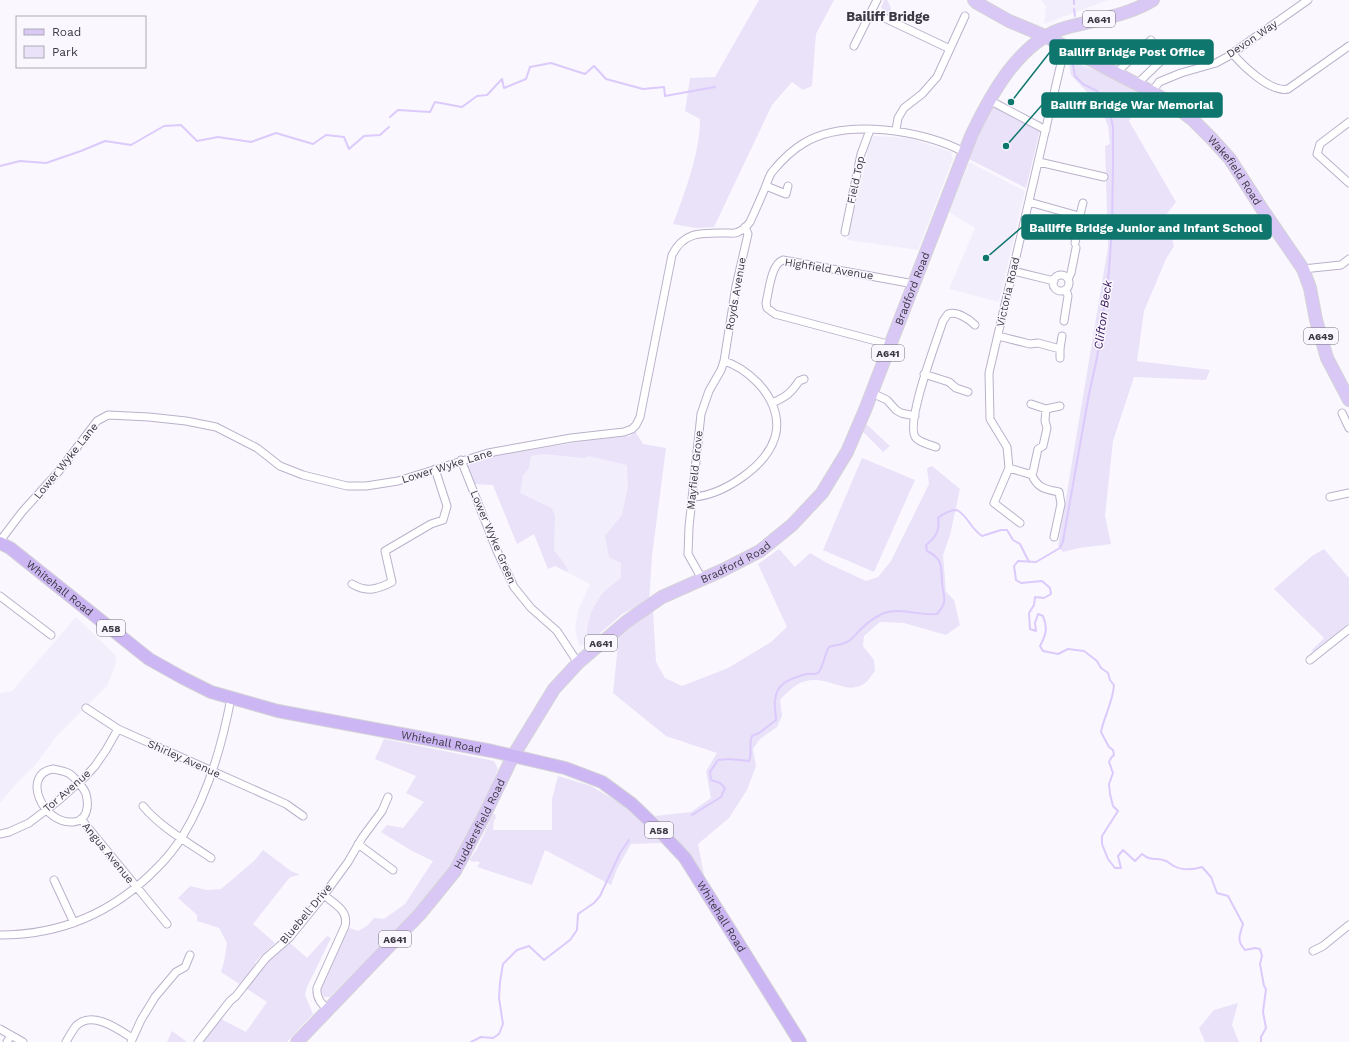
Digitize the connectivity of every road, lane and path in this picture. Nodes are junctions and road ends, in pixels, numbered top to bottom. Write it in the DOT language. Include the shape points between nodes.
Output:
graph roads {
  1 [pos="878,0"];
  2 [pos="974,0"];
  3 [pos="1153,0"];
  4 [pos="1308,0"];
  5 [pos="872,12"];
  6 [pos="965,16"];
  7 [pos="1077,25"];
  8 [pos="1045,36"];
  9 [pos="1151,40"];
  10 [pos="854,46"];
  11 [pos="1349,46"];
  12 [pos="950,49"];
  13 [pos="1070,49"];
  14 [pos="1232,53"];
  15 [pos="1164,58"];
  16 [pos="1116,73"];
  17 [pos="1137,84"];
  18 [pos="1152,92"];
  19 [pos="989,100"];
  20 [pos="1349,122"];
  21 [pos="870,130"];
  22 [pos="896,130"];
  23 [pos="1046,130"];
  24 [pos="964,152"];
  25 [pos="1039,162"];
  26 [pos="1104,177"];
  27 [pos="1349,183"];
  28 [pos="766,186"];
  29 [pos="786,193"];
  30 [pos="1029,202"];
  31 [pos="1082,203"];
  32 [pos="1079,216"];
  33 [pos="745,227"];
  34 [pos="845,232"];
  35 [pos="1349,259"];
  36 [pos="1303,269"];
  37 [pos="1013,270"];
  38 [pos="1068,279"];
  39 [pos="1054,281"];
  40 [pos="914,284"];
  41 [pos="1066,289"];
  42 [pos="1064,321"];
  43 [pos="975,326"];
  44 [pos="998,336"];
  45 [pos="1062,336"];
  46 [pos="891,345"];
  47 [pos="1060,349"];
  48 [pos="1060,358"];
  49 [pos="724,361"];
  50 [pos="924,374"];
  51 [pos="804,379"];
  52 [pos="1346,387"];
  53 [pos="968,392"];
  54 [pos="872,393"];
  55 [pos="1349,400"];
  56 [pos="772,403"];
  57 [pos="1031,404"];
  58 [pos="1060,406"];
  59 [pos="1046,409"];
  60 [pos="1342,413"];
  61 [pos="915,416"];
  62 [pos="1349,428"];
  63 [pos="936,447"];
  64 [pos="461,460"];
  65 [pos="1008,468"];
  66 [pos="435,469"];
  67 [pos="1031,473"];
  68 [pos="1349,493"];
  69 [pos="693,497"];
  70 [pos="1330,497"];
  71 [pos="1020,523"];
  72 [pos="1054,538"];
  73 [pos="0,542"];
  74 [pos="702,579"];
  75 [pos="352,584"];
  76 [pos="0,596"];
  77 [pos="653,603"];
  78 [pos="1349,629"];
  79 [pos="51,635"];
  80 [pos="1310,660"];
  81 [pos="578,663"];
  82 [pos="231,698"];
  83 [pos="86,708"];
  84 [pos="118,729"];
  85 [pos="513,756"];
  86 [pos="212,771"];
  87 [pos="78,783"];
  88 [pos="388,797"];
  89 [pos="143,806"];
  90 [pos="46,809"];
  91 [pos="303,816"];
  92 [pos="81,819"];
  93 [pos="0,834"];
  94 [pos="181,838"];
  95 [pos="358,844"];
  96 [pos="211,858"];
  97 [pos="393,870"];
  98 [pos="54,880"];
  99 [pos="136,887"];
  100 [pos="324,895"];
  101 [pos="74,923"];
  102 [pos="167,924"];
  103 [pos="1349,925"];
  104 [pos="0,935"];
  105 [pos="1313,951"];
  106 [pos="190,955"];
  107 [pos="328,1010"];
  108 [pos="0,1029"];
  109 [pos="11,1035"];
  110 [pos="132,1040"];
  111 [pos="7,1042"];
  112 [pos="23,1042"];
  113 [pos="66,1042"];
  114 [pos="198,1042"];
  115 [pos="297,1042"];
  116 [pos="800,1042"];
  1 -- 5 [label="street"];
  2 -- 8 [label="main road, A649" via="1009,21"];
  3 -- 7 [label="main road, Bradford Road / A641" via="1131,11"];
  4 -- 14 [label="street, Devon Way"];
  5 -- 10 [label="street"];
  5 -- 12 [label="street"];
  6 -- 12 [label="street"];
  7 -- 8 [label="main road, Bradford Road / A641"];
  7 -- 13 [label="main road" via="1071,30 1068,40"];
  8 -- 13 [label="main road, Wakefield Road / A649"];
  8 -- 19 [label="main road, Bradford Road / A641" via="1020,57"];
  9 -- 16 [label="street"];
  11 -- 14 [label="street" via="1284,90 1275,88 1248,70"];
  12 -- 22 [label="street" via="937,77 922,94 904,108 898,118"];
  13 -- 16 [label="main road, Wakefield Road / A649"];
  13 -- 23 [label="street, Victoria Road"];
  14 -- 18 [label="street, Devon Way" via="1216,63 1159,82"];
  15 -- 17 [label="street"];
  16 -- 17 [label="main road, Wakefield Road / A649"];
  17 -- 18 [label="main road, Wakefield Road / A649"];
  18 -- 36 [label="main road, Wakefield Road / A649" via="1194,120 1230,159"];
  19 -- 23 [label="street"];
  19 -- 24 [label="main road, Bradford Road / A641"];
  20 -- 27 [label="street" via="1320,144 1317,154"];
  21 -- 22 [label="street"];
  21 -- 28 [label="street" via="836,131 804,143 771,173"];
  21 -- 34 [label="street, Field Top" via="862,154"];
  22 -- 24 [label="street" via="943,143"];
  23 -- 25 [label="street, Victoria Road"];
  24 -- 40 [label="main road, Bradford Road / A641"];
  25 -- 26 [label="street"];
  25 -- 30 [label="street, Victoria Road"];
  28 -- 29 [label="street"];
  28 -- 33 [label="street" via="750,222"];
  30 -- 32 [label="street"];
  30 -- 37 [label="street, Victoria Road"];
  31 -- 32 [label="street"];
  32 -- 38 [label="street" via="1080,224"];
  33 -- 49 [label="street, Royds Avenue" via="748,234 736,286"];
  33 -- 64 [label="street, Lower Wyke Lane" via="737,233 698,233 689,236 676,247 672,255 640,417 632,429 488,453"];
  35 -- 36 [label="street" via="1341,265"];
  36 -- 52 [label="main road, Wakefield Road / A649" via="1327,358"];
  37 -- 39 [label="street"];
  37 -- 44 [label="street, Victoria Road"];
  38 -- 39 [label="street" via="1062,275"];
  38 -- 41 [label="street"];
  39 -- 41 [label="street" via="1057,289"];
  40 -- 46 [label="main road, Bradford Road / A641"];
  40 -- 46 [label="street, Highfield Avenue" via="783,260 779,261 774,269 766,303 770,311"];
  41 -- 42 [label="street" via="1068,296"];
  43 -- 50 [label="street" via="969,319 953,312 948,314 943,321"];
  44 -- 47 [label="street"];
  44 -- 65 [label="street, Victoria Road" via="990,373 990,419 1007,447"];
  45 -- 47 [label="street"];
  46 -- 54 [label="main road, Bradford Road / A641"];
  47 -- 48 [label="street"];
  49 -- 56 [label="street" via="734,364 752,378 764,389"];
  49 -- 69 [label="street, Mayfield Grove" via="709,391 702,414"];
  50 -- 53 [label="street" via="949,382 956,388"];
  50 -- 61 [label="street"];
  51 -- 56 [label="street" via="799,381 792,392"];
  52 -- 55 [label="main road, Wakefield Road / A649"];
  54 -- 61 [label="street" via="887,400 901,413"];
  54 -- 74 [label="main road, Bradford Road / A641" via="847,452 822,493 792,525 760,551"];
  56 -- 69 [label="street" via="777,417 775,437 765,455 730,486"];
  57 -- 59 [label="street"];
  58 -- 59 [label="street"];
  59 -- 67 [label="street" via="1047,428 1043,446 1038,449"];
  60 -- 62 [label="street"];
  61 -- 63 [label="street" via="916,439"];
  64 -- 66 [label="street, Lower Wyke Lane"];
  64 -- 81 [label="street, Lower Wyke Green" via="514,587 531,608 557,631"];
  65 -- 67 [label="street"];
  65 -- 71 [label="street, Victoria Road" via="994,503"];
  66 -- 73 [label="street, Lower Wyke Lane" via="398,481 347,486 303,475 280,466 257,448 216,427 186,421 123,414 108,415 97,421"];
  66 -- 75 [label="street" via="447,506 443,520 431,524 385,551 392,582 376,589 359,588"];
  67 -- 72 [label="street" via="1042,489 1059,492 1061,504"];
  68 -- 70 [label="street"];
  69 -- 74 [label="street, Mayfield Grove" via="688,554"];
  73 -- 82 [label="highway, Whitehall Road / A58" via="149,659 211,692"];
  74 -- 77 [label="main road, Bradford Road / A641"];
  76 -- 79 [label="street"];
  77 -- 81 [label="main road, Huddersfield Road / A641" via="626,622"];
  78 -- 80 [label="street"];
  81 -- 85 [label="main road, Huddersfield Road / A641" via="554,689"];
  82 -- 85 [label="highway, Whitehall Road / A58" via="278,711"];
  82 -- 86 [label="street"];
  83 -- 84 [label="street, Shirley Avenue"];
  84 -- 86 [label="street, Shirley Avenue"];
  84 -- 87 [label="street, Tor Avenue" via="95,766"];
  85 -- 107 [label="main road, Huddersfield Road / A641" via="454,871 420,914"];
  85 -- 116 [label="highway, Whitehall Road / A58" via="565,768 602,782 632,804 658,829 684,858"];
  86 -- 91 [label="street, Shirley Avenue" via="286,804"];
  86 -- 94 [label="street" via="197,810"];
  87 -- 90 [label="street, Tor Avenue"];
  87 -- 90 [label="street" via="71,775 60,770 47,770 42,774 37,786 38,795"];
  87 -- 92 [label="street" via="85,792 88,810"];
  88 -- 95 [label="street, Bluebell Drive" via="382,811"];
  89 -- 94 [label="street" via="149,814"];
  90 -- 92 [label="street" via="56,819 64,822 78,822"];
  90 -- 93 [label="street, Tor Avenue" via="29,823"];
  92 -- 99 [label="street, Angus Avenue"];
  94 -- 96 [label="street"];
  94 -- 99 [label="street" via="161,864"];
  95 -- 97 [label="street"];
  95 -- 100 [label="street, Bluebell Drive"];
  98 -- 101 [label="street"];
  99 -- 101 [label="street" via="96,914"];
  99 -- 102 [label="street, Angus Avenue"];
  100 -- 107 [label="street" via="343,910 347,920 318,988 320,1002"];
  100 -- 114 [label="street, Bluebell Drive" via="290,937 266,958"];
  101 -- 104 [label="street" via="22,935"];
  103 -- 105 [label="street"];
  106 -- 110 [label="street" via="185,967 176,972 145,1013"];
  107 -- 115 [label="main road, Huddersfield Road / A641"];
  108 -- 109 [label="street"];
  109 -- 111 [label="street"];
  109 -- 112 [label="street"];
  110 -- 113 [label="street" via="102,1022 85,1020 76,1026"];
}
